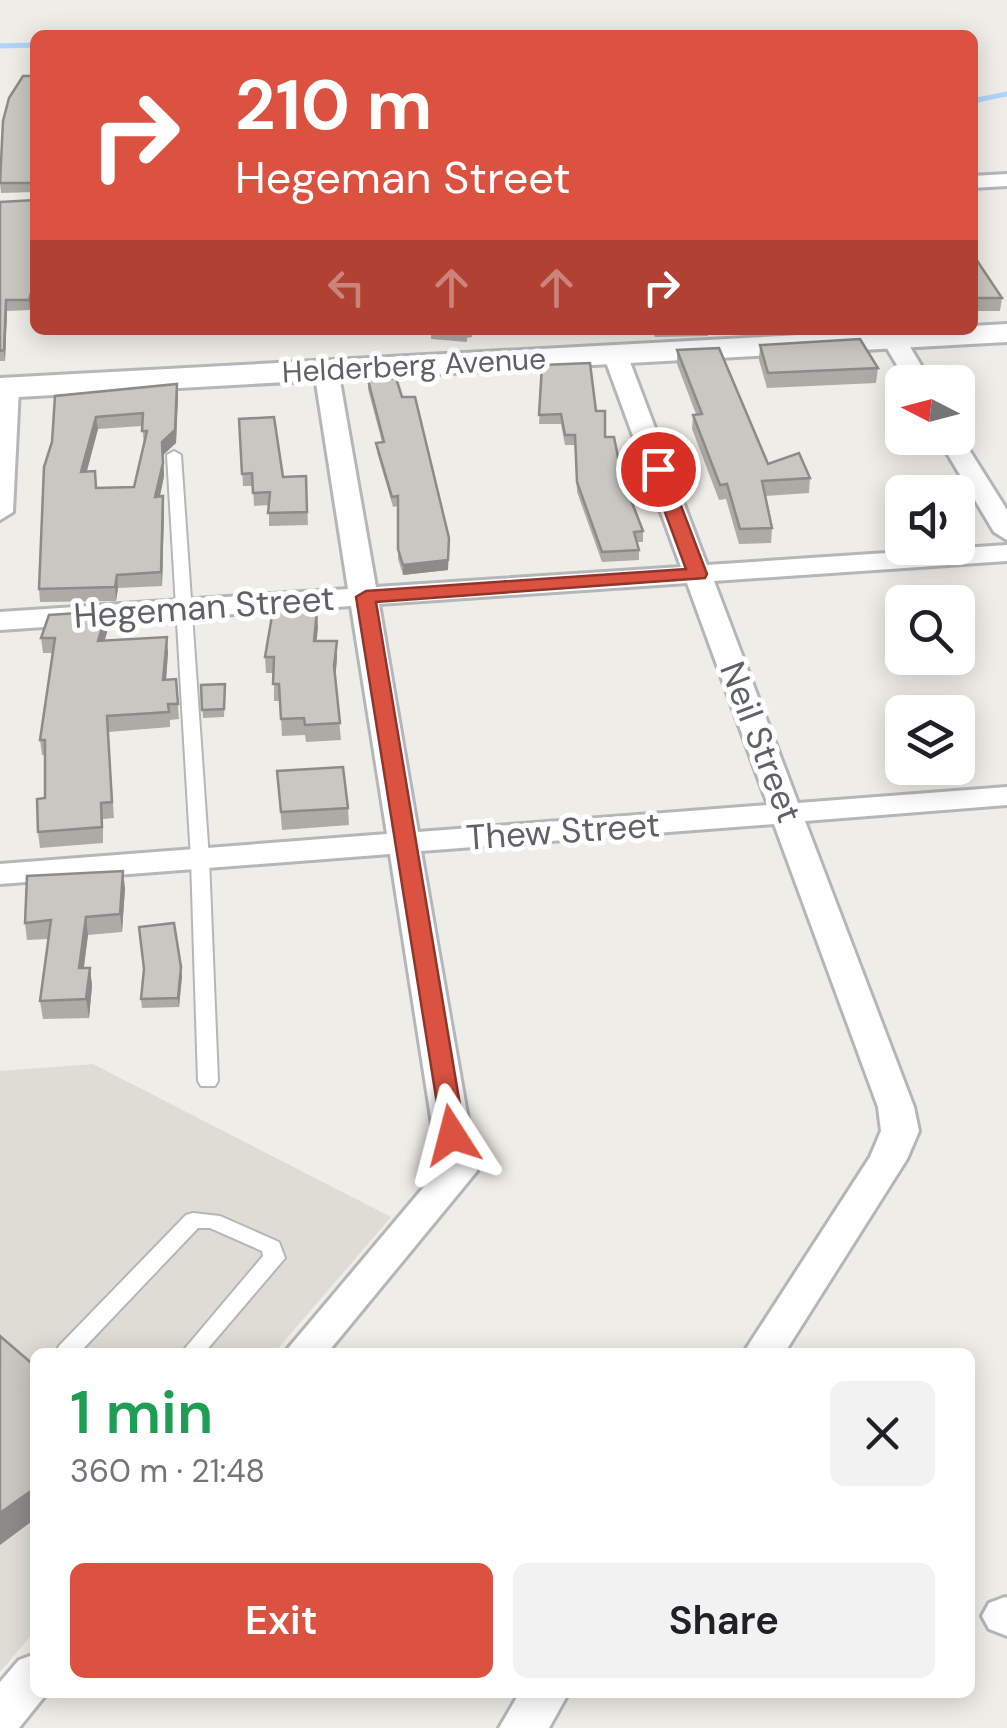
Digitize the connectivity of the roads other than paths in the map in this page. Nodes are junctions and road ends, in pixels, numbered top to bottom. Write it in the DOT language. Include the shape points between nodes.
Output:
graph roads {
  1 [pos="1007,180"];
  2 [pos="978,182"];
  3 [pos="978,333"];
  4 [pos="1007,333"];
  5 [pos="876,335"];
  6 [pos="891,335"];
  7 [pos="615,354"];
  8 [pos="909,365"];
  9 [pos="326,370"];
  10 [pos="4,388"];
  11 [pos="174,455"];
  12 [pos="961,455"];
  13 [pos="0,512"];
  14 [pos="1007,532"];
  15 [pos="1007,553"];
  16 [pos="698,574"];
  17 [pos="366,597"];
  18 [pos="181,609"];
  19 [pos="0,621"];
  20 [pos="1007,796"];
  21 [pos="788,814"];
  22 [pos="406,843"];
  23 [pos="200,859"];
  24 [pos="0,874"];
  25 [pos="208,1082"];
  26 [pos="70,1348"];
  27 [pos="196,1348"];
  28 [pos="308,1348"];
  29 [pos="767,1348"];
  30 [pos="30,1680"];
  31 [pos="542,1698"];
  32 [pos="0,1716"];
  33 [pos="523,1728"];
  1 -- 2 [label="street"];
  3 -- 4 [label="street, Helderberg Avenue"];
  5 -- 7 [label="street, Helderberg Avenue"];
  6 -- 8 [label="street"];
  7 -- 9 [label="street, Helderberg Avenue"];
  7 -- 16 [label="street, Neil Street"];
  9 -- 10 [label="street, Helderberg Avenue"];
  9 -- 17 [label="street"];
  10 -- 13 [label="street"];
  11 -- 18 [label="lane"];
  12 -- 14 [label="street"];
  15 -- 16 [label="street, Hegeman Street"];
  16 -- 17 [label="street, Hegeman Street"];
  16 -- 21 [label="street, Neil Street"];
  17 -- 18 [label="street, Hegeman Street"];
  17 -- 22 [label="street"];
  18 -- 19 [label="street, Hegeman Street"];
  18 -- 23 [label="lane"];
  20 -- 21 [label="street, Thew Street"];
  21 -- 22 [label="street, Thew Street"];
  21 -- 29 [label="street, Neil Street" via="900,1131"];
  22 -- 23 [label="street, Thew Street"];
  22 -- 28 [label="street" via="458,1171"];
  23 -- 24 [label="street, Thew Street"];
  23 -- 25 [label="lane"];
  26 -- 27 [label="lane" via="194,1220 213,1221 272,1248 274,1258"];
  30 -- 32 [label="street"];
  31 -- 33 [label="street"];
}
